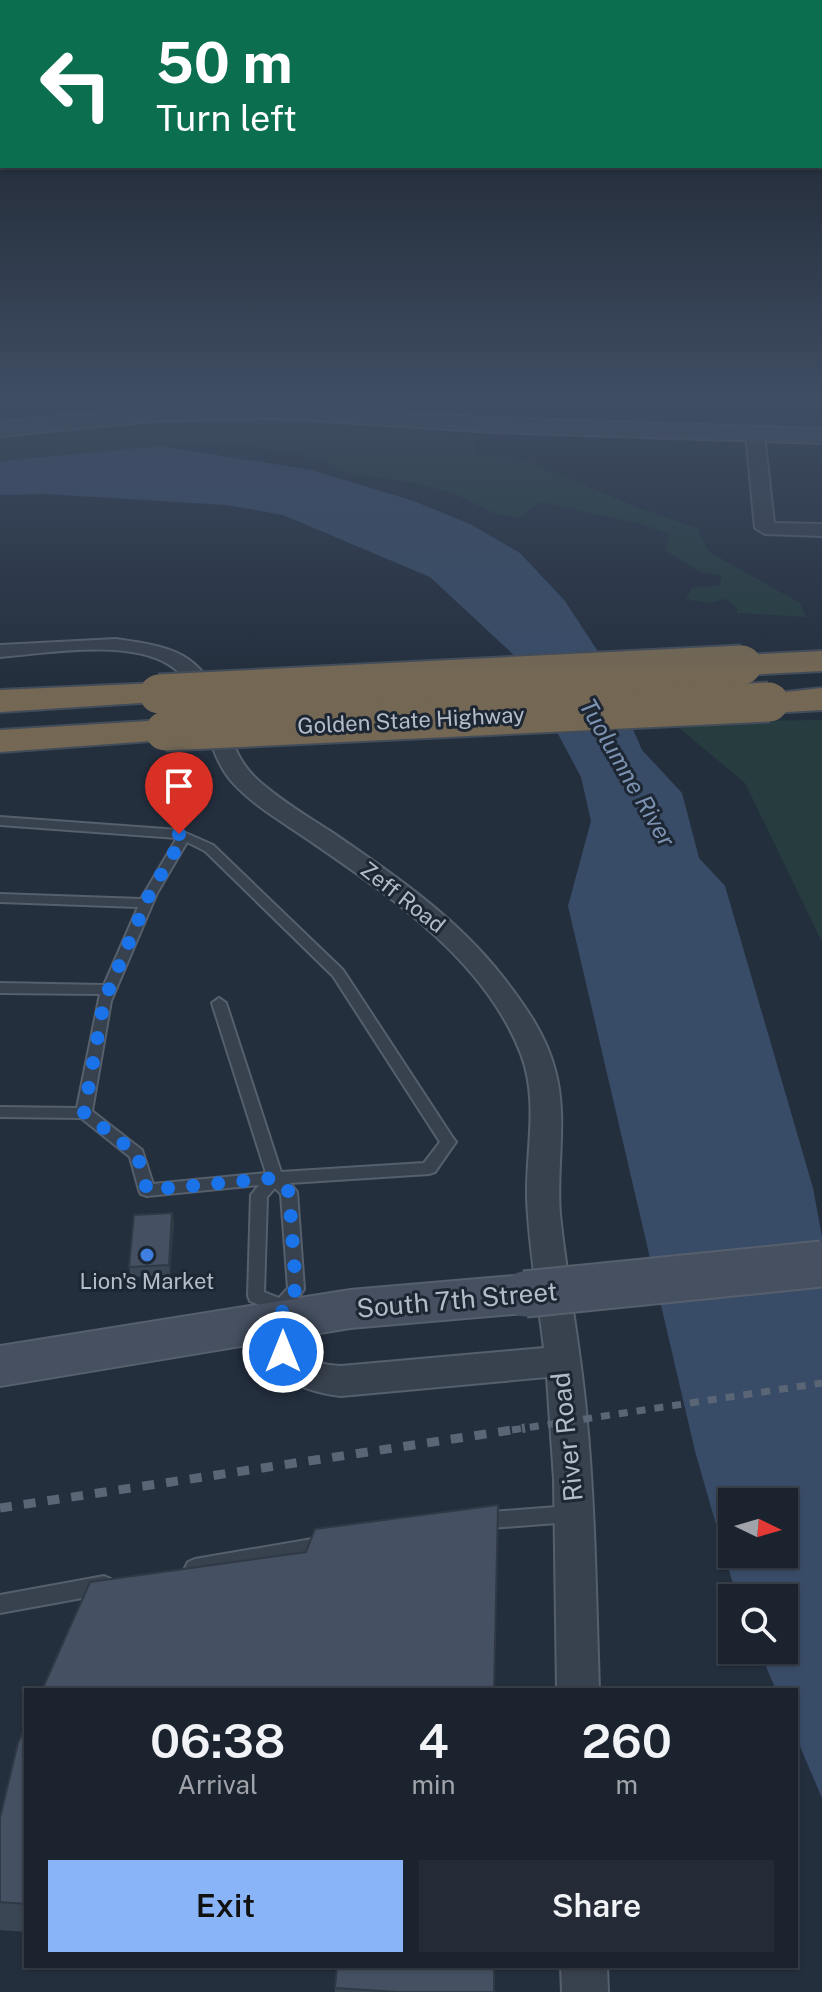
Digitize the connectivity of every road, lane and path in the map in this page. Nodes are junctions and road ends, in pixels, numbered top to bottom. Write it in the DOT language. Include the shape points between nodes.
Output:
graph roads {
  1 [pos="761,489"];
  2 [pos="822,530"];
  3 [pos="0,651"];
  4 [pos="822,661"];
  5 [pos="0,701"];
  6 [pos="822,701"];
  7 [pos="0,741"];
  8 [pos="0,821"];
  9 [pos="184,836"];
  10 [pos="0,898"];
  11 [pos="146,903"];
  12 [pos="0,988"];
  13 [pos="108,990"];
  14 [pos="219,1003"];
  15 [pos="0,1112"];
  16 [pos="84,1113"];
  17 [pos="275,1178"];
  18 [pos="822,1264"];
  19 [pos="283,1313"];
  20 [pos="183,1336"];
  21 [pos="0,1340"];
  22 [pos="563,1361"];
  23 [pos="0,1366"];
  24 [pos="575,1514"];
  25 [pos="458,1524"];
  26 [pos="336,1544"];
  27 [pos="168,1573"];
  28 [pos="122,1581"];
  29 [pos="0,1604"];
  30 [pos="578,1688"];
  31 [pos="584,1968"];
  32 [pos="585,1992"];
  1 -- 2 [label="street" via="765,528"];
  3 -- 22 [label="street, Zeff Road" via="113,644 176,662 202,684 221,747 243,780 431,915 490,979 540,1068 546,1101 543,1207"];
  4 -- 5 [label="highway, Golden State Highway, bridge"];
  6 -- 7 [label="highway, Golden State Highway, bridge"];
  8 -- 9 [label="lane"];
  9 -- 11 [label="lane"];
  9 -- 17 [label="lane" via="209,848 338,973 448,1142 429,1168"];
  10 -- 11 [label="lane"];
  11 -- 13 [label="lane"];
  12 -- 13 [label="lane"];
  13 -- 16 [label="lane"];
  14 -- 17 [label="lane"];
  15 -- 16 [label="lane"];
  16 -- 17 [label="lane" via="137,1154 147,1190"];
  17 -- 19 [label="lane" via="291,1199 296,1289"];
  17 -- 19 [label="lane" via="259,1195 256,1296"];
  18 -- 19 [label="street, South 7th Street, bridge"];
  19 -- 20 [label="street, South 7th Street"];
  19 -- 22 [label="street, River Road" via="283,1352 297,1369 318,1379"];
  20 -- 21 [label="street"];
  20 -- 23 [label="street, South 7th Street"];
  22 -- 24 [label="street, River Road"];
  24 -- 25 [label="lane"];
  24 -- 30 [label="street, River Road"];
  26 -- 27 [label="lane"];
  28 -- 29 [label="lane"];
  31 -- 32 [label="street"];
}
